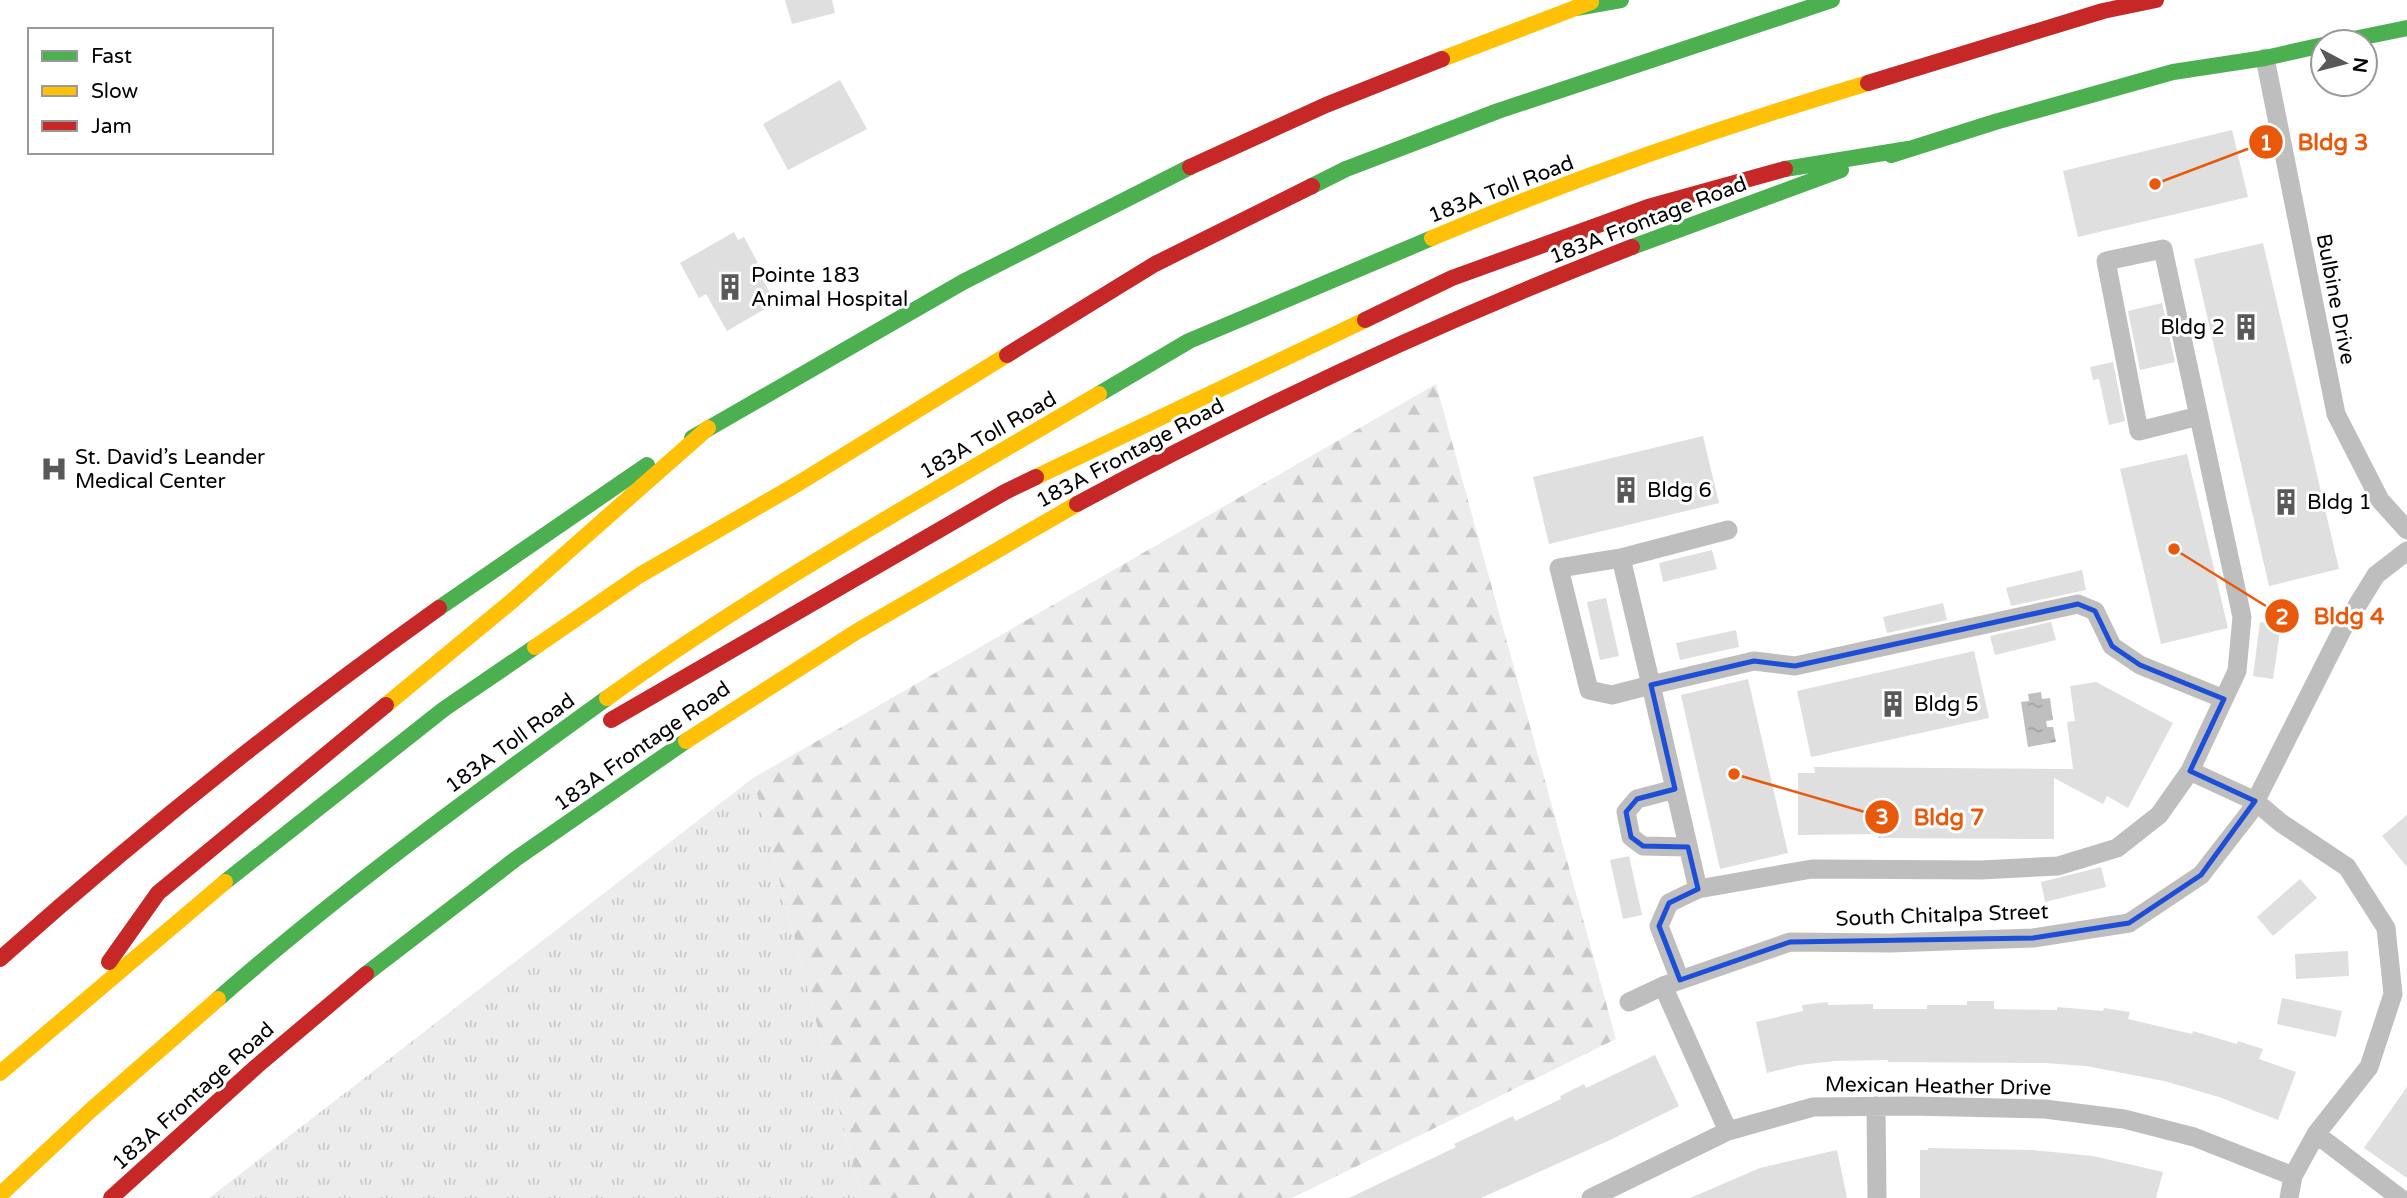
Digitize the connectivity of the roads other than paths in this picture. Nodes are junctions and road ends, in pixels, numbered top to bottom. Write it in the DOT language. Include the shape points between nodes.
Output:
graph roads {
  1 [pos="1596,0"];
  2 [pos="1621,0"];
  3 [pos="1832,0"];
  4 [pos="2156,0"];
  5 [pos="1576,8"];
  6 [pos="2407,27"];
  7 [pos="2379,33"];
  8 [pos="2309,49"];
  9 [pos="2265,58"];
  10 [pos="1908,149"];
  11 [pos="2199,416"];
  12 [pos="708,428"];
  13 [pos="1728,530"];
  14 [pos="2407,530"];
  15 [pos="2407,551"];
  16 [pos="1621,558"];
  17 [pos="1651,685"];
  18 [pos="2224,699"];
  19 [pos="596,729"];
  20 [pos="573,743"];
  21 [pos="2190,771"];
  22 [pos="1675,789"];
  23 [pos="2255,802"];
  24 [pos="434,826"];
  25 [pos="1688,847"];
  26 [pos="1698,889"];
  27 [pos="0,959"];
  28 [pos="1672,983"];
  29 [pos="1629,1002"];
  30 [pos="77,1005"];
  31 [pos="0,1073"];
  32 [pos="1876,1106"];
  33 [pos="1728,1131"];
  34 [pos="2316,1134"];
  35 [pos="2293,1176"];
  36 [pos="0,1195"];
  37 [pos="111,1198"];
  38 [pos="1591,1198"];
  39 [pos="1877,1198"];
  40 [pos="2289,1198"];
  41 [pos="2400,1198"];
  1 -- 5 [label="main road"];
  2 -- 5 [label="main road"];
  3 -- 30 [label="main road" via="1498,111 1346,169 1155,264 640,575 455,701 235,873"];
  4 -- 24 [label="main road, 183A Toll Road" via="2102,11 1791,106 1548,191 1189,341 685,642"];
  5 -- 12 [label="main road" via="1243,141 949,289"];
  6 -- 7 [label="main road"];
  8 -- 9 [label="main road, 183A Frontage Road"];
  9 -- 10 [label="main road, 183A Frontage Road" via="2173,72"];
  9 -- 14 [label="street, Bulbine Drive" via="2336,414 2380,500"];
  10 -- 19 [label="main road" via="1797,166 1648,207 1452,278 1005,492"];
  10 -- 37 [label="main road, 183A Frontage Road" via="1674,230 1351,365 1172,453 902,603 754,695 491,877 349,988"];
  11 -- 11 [label="street" via="2163,249 2106,261 2139,430"];
  11 -- 18 [label="street" via="2242,617 2237,671"];
  12 -- 27 [label="main road" via="525,545 297,711 175,807"];
  12 -- 30 [label="main road" via="512,601 158,893"];
  13 -- 16 [label="street"];
  15 -- 23 [label="street, South Chitalpa Street" via="2376,575 2342,630"];
  16 -- 17 [label="street"];
  16 -- 17 [label="street" via="1559,568 1589,690 1612,695"];
  17 -- 18 [label="street" via="1754,661 1796,666 2078,604 2095,611 2112,646 2140,665"];
  17 -- 22 [label="street"];
  18 -- 21 [label="street"];
  20 -- 24 [label="main road"];
  21 -- 23 [label="street"];
  21 -- 26 [label="street" via="2159,815 2118,848 2057,866 1812,869"];
  22 -- 25 [label="street"];
  22 -- 25 [label="street" via="1637,799 1626,812 1631,838 1643,846"];
  23 -- 28 [label="street, South Chitalpa Street" via="2201,874 2129,923 2033,938 1790,942"];
  23 -- 34 [label="street" via="2347,867 2386,928 2393,994 2369,1067"];
  24 -- 36 [label="main road, 183A Toll Road" via="287,937"];
  25 -- 26 [label="street"];
  26 -- 28 [label="street" via="1669,903 1659,926"];
  28 -- 29 [label="street, South Chitalpa Street"];
  28 -- 33 [label="street"];
  30 -- 31 [label="main road"];
  32 -- 33 [label="street, Mexican Heather Drive" via="1813,1107"];
  32 -- 35 [label="street, Mexican Heather Drive" via="2045,1110 2124,1119 2194,1137"];
  32 -- 39 [label="street"];
  33 -- 38 [label="street, Mexican Heather Drive"];
  34 -- 35 [label="street"];
  34 -- 41 [label="street"];
  35 -- 40 [label="street"];
}
